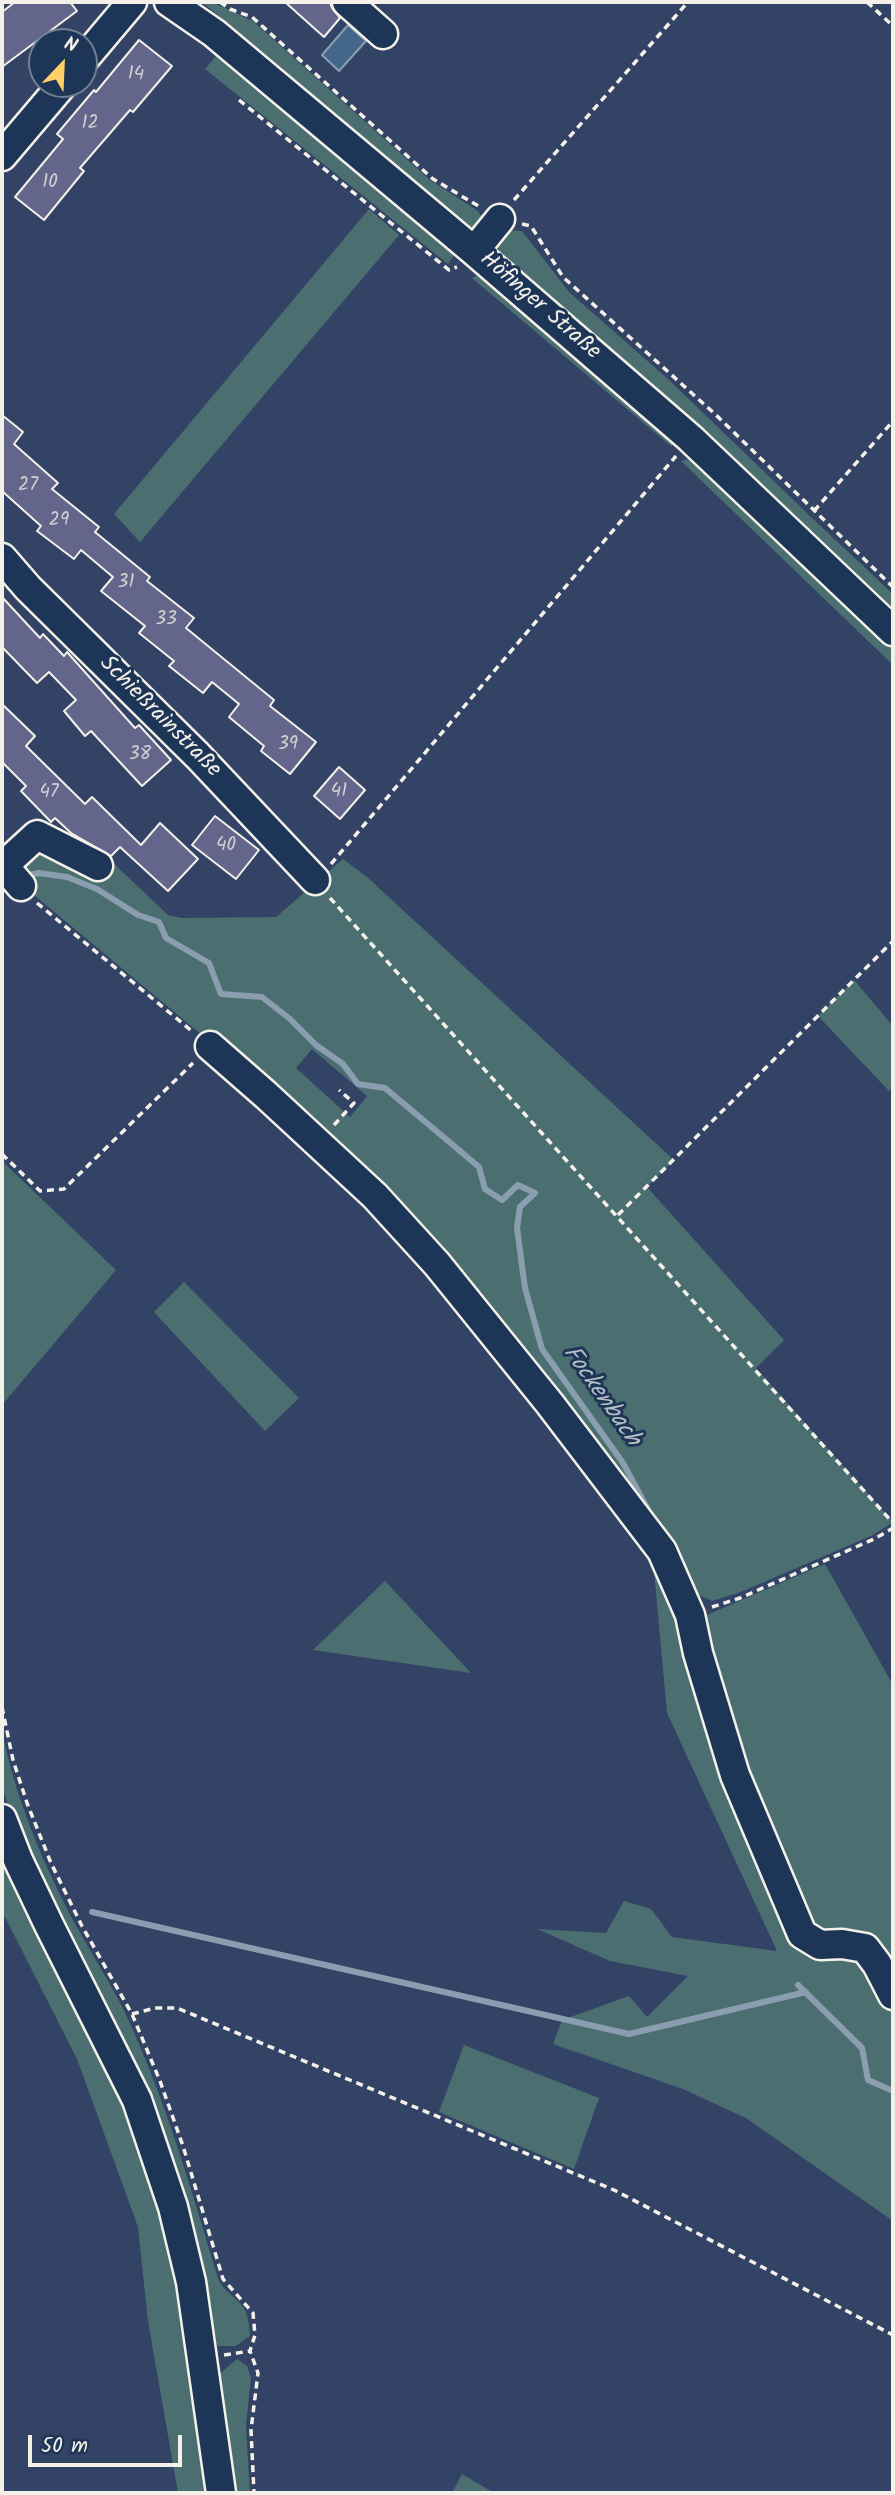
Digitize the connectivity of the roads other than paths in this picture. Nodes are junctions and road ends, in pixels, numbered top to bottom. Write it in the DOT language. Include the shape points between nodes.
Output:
graph roads {
  1 [pos="132,2"];
  2 [pos="169,2"];
  3 [pos="347,2"];
  4 [pos="383,34"];
  5 [pos="98,42"];
  6 [pos="51,98"];
  7 [pos="2,156"];
  8 [pos="500,219"];
  9 [pos="474,251"];
  10 [pos="2,558"];
  11 [pos="893,631"];
  12 [pos="98,866"];
  13 [pos="9,872"];
  14 [pos="315,880"];
  15 [pos="210,1046"];
  16 [pos="2,1819"];
  17 [pos="893,1996"];
  18 [pos="221,2493"];
  1 -- 5 [label="street"];
  2 -- 9 [label="street, Höfinger Straße" via="214,33"];
  3 -- 4 [label="street"];
  6 -- 7 [label="street"];
  8 -- 9 [label="street"];
  9 -- 11 [label="street, Höfinger Straße" via="690,438"];
  10 -- 14 [label="street, Schießrainstraße"];
  12 -- 13 [label="street" via="37,835 13,857"];
  15 -- 17 [label="street" via="375,1196 437,1264 662,1551 690,1615 735,1775 802,1934 820,1945 865,1948"];
  16 -- 18 [label="street" via="48,1925 137,2100 173,2207 191,2281"];
}
